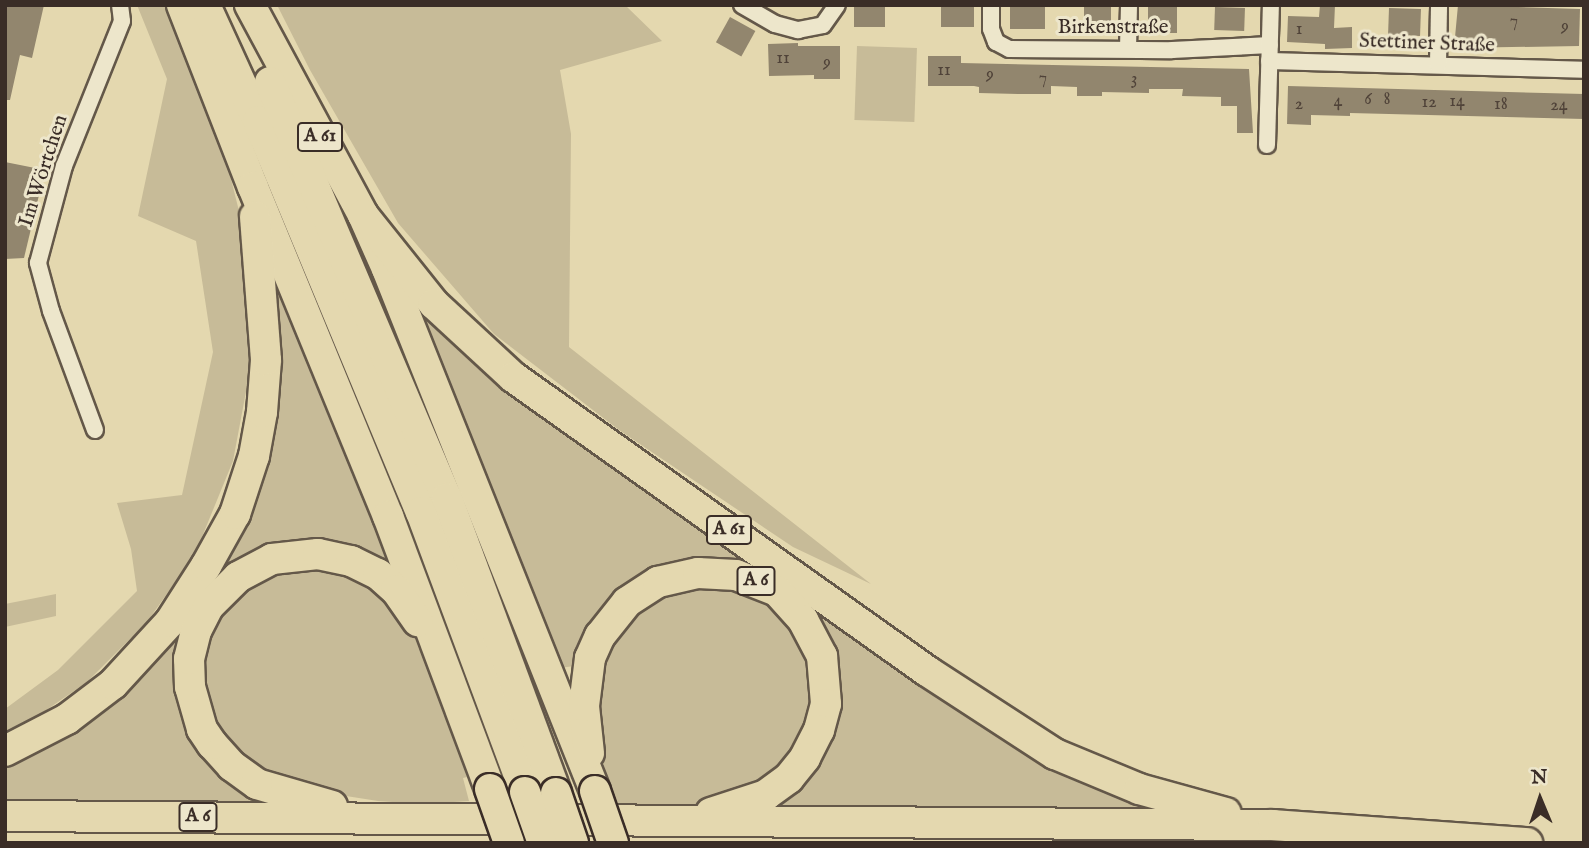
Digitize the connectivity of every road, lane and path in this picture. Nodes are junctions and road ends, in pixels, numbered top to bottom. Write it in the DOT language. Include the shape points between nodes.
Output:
graph roads {
  1 [pos="120,5"];
  2 [pos="182,5"];
  3 [pos="205,5"];
  4 [pos="235,5"];
  5 [pos="250,5"];
  6 [pos="743,5"];
  7 [pos="837,5"];
  8 [pos="991,5"];
  9 [pos="1129,5"];
  10 [pos="1270,5"];
  11 [pos="1439,5"];
  12 [pos="1128,49"];
  13 [pos="1270,53"];
  14 [pos="1438,64"];
  15 [pos="1584,70"];
  16 [pos="1267,145"];
  17 [pos="253,187"];
  18 [pos="363,215"];
  19 [pos="95,430"];
  20 [pos="442,656"];
  21 [pos="5,751"];
  22 [pos="595,791"];
  23 [pos="5,816"];
  24 [pos="391,818"];
  25 [pos="694,820"];
  26 [pos="1273,825"];
  27 [pos="509,843"];
  28 [pos="543,843"];
  29 [pos="573,843"];
  30 [pos="613,843"];
  31 [pos="1527,843"];
  1 -- 19 [label="street, Im Wörtchen" via="122,21 64,166 38,263"];
  2 -- 17 [label="highway"];
  3 -- 28 [label="highway, A 61, bridge" via="421,512"];
  4 -- 29 [label="highway, A 61, bridge" via="447,498"];
  5 -- 18 [label="highway, A 61"];
  6 -- 7 [label="street" via="775,24 798,30 823,25"];
  8 -- 12 [label="street, Birkenstraße" via="996,42 1009,49"];
  9 -- 12 [label="street"];
  10 -- 13 [label="street"];
  11 -- 14 [label="street"];
  12 -- 13 [label="street, Birkenstraße"];
  13 -- 14 [label="street, Stettiner Straße"];
  13 -- 16 [label="street"];
  14 -- 15 [label="street, Stettiner Straße"];
  17 -- 20 [label="highway"];
  17 -- 21 [label="highway" via="266,360 254,456 235,514 170,622 113,684 67,719"];
  18 -- 22 [label="highway, A 61"];
  18 -- 26 [label="highway, A 61" via="434,304 513,377 989,714 1096,774 1180,802"];
  20 -- 24 [label="highway" via="396,590 378,574 351,561 318,554 272,559 238,577 208,607 195,631 189,659 197,715 212,744 232,766 257,785"];
  20 -- 27 [label="highway, bridge"];
  22 -- 25 [label="highway, A 6" via="584,706 586,682 590,658 611,618 642,590 678,576 717,573 755,580 777,591 814,636 825,678 826,704 819,730 789,778 774,789"];
  22 -- 30 [label="highway, bridge"];
  23 -- 24 [label="highway, A 6"];
  24 -- 25 [label="highway"];
  25 -- 26 [label="highway"];
  26 -- 31 [label="highway"];
}
